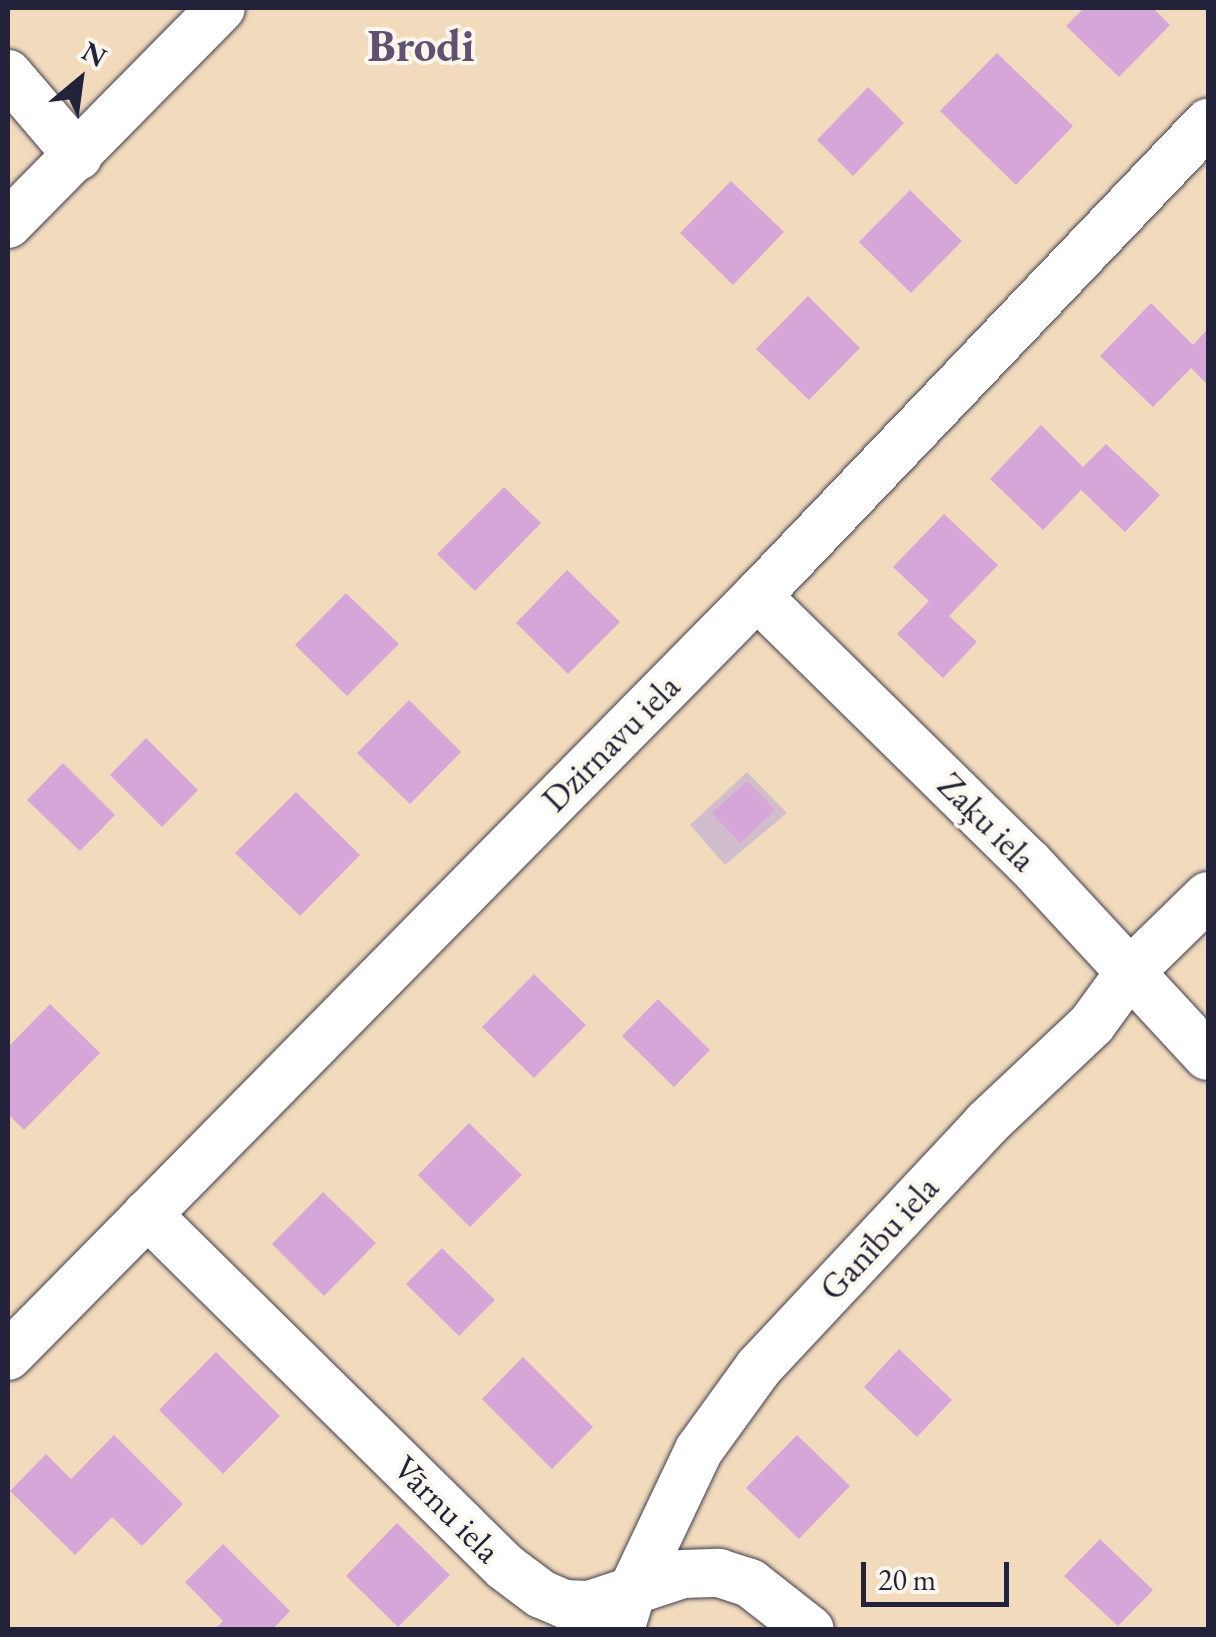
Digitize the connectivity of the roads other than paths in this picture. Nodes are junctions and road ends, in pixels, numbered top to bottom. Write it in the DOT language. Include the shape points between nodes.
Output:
graph roads {
  1 [pos="221,8"];
  2 [pos="8,74"];
  3 [pos="1208,124"];
  4 [pos="78,156"];
  5 [pos="8,224"];
  6 [pos="756,596"];
  7 [pos="1208,896"];
  8 [pos="1129,974"];
  9 [pos="1208,1056"];
  10 [pos="147,1214"];
  11 [pos="8,1356"];
  12 [pos="625,1611"];
  13 [pos="810,1630"];
  1 -- 4 [label="street"];
  2 -- 4 [label="street"];
  3 -- 6 [label="street, Dzirnavu iela"];
  4 -- 5 [label="street"];
  6 -- 8 [label="street, Zaķu iela" via="1029,863"];
  6 -- 10 [label="street, Dzirnavu iela"];
  7 -- 8 [label="street, Ganību iela"];
  8 -- 9 [label="street, Zaķu iela"];
  8 -- 12 [label="street, Ganību iela" via="1092,1024 986,1124 759,1367 698,1450"];
  10 -- 11 [label="street, Dzirnavu iela"];
  10 -- 12 [label="street, Vārnu iela" via="505,1567 564,1604"];
  12 -- 13 [label="street, Vārnu iela" via="683,1574 719,1573 750,1583"];
}
